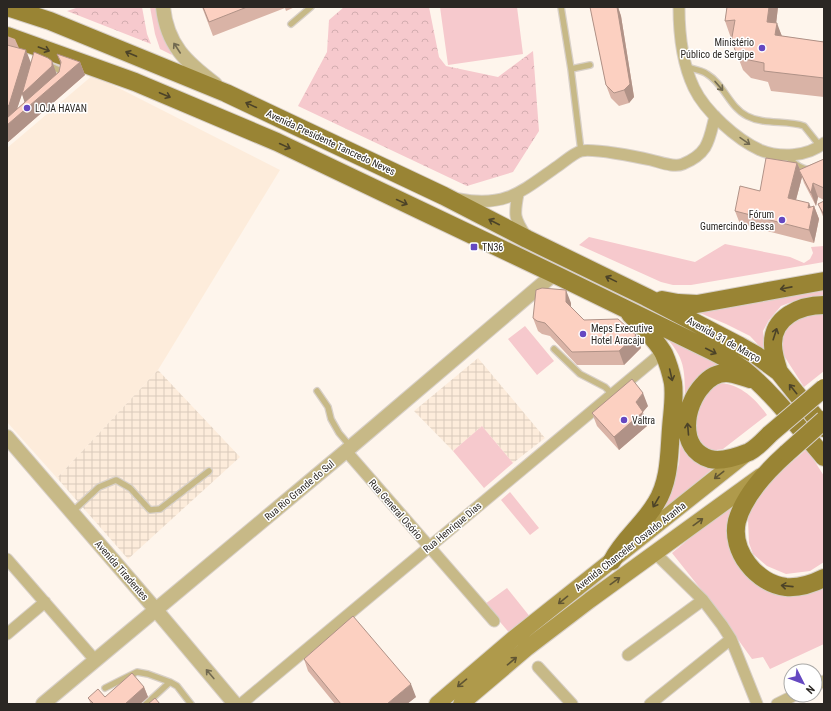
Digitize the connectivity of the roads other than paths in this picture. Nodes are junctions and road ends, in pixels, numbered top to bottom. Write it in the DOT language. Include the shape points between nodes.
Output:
graph roads {
  1 [pos="7,7"];
  2 [pos="163,7"];
  3 [pos="311,7"];
  4 [pos="561,7"];
  5 [pos="679,7"];
  6 [pos="292,24"];
  7 [pos="7,36"];
  8 [pos="43,63"];
  9 [pos="590,65"];
  10 [pos="686,67"];
  11 [pos="571,69"];
  12 [pos="61,82"];
  13 [pos="226,93"];
  14 [pos="715,116"];
  15 [pos="822,144"];
  16 [pos="581,151"];
  17 [pos="787,155"];
  18 [pos="824,168"];
  19 [pos="518,194"];
  20 [pos="444,196"];
  21 [pos="527,239"];
  22 [pos="554,274"];
  23 [pos="824,281"];
  24 [pos="646,297"];
  25 [pos="824,305"];
  26 [pos="626,309"];
  27 [pos="554,349"];
  28 [pos="663,352"];
  29 [pos="779,372"];
  30 [pos="758,382"];
  31 [pos="824,388"];
  32 [pos="317,391"];
  33 [pos="612,394"];
  34 [pos="824,420"];
  35 [pos="824,428"];
  36 [pos="7,437"];
  37 [pos="348,449"];
  38 [pos="750,451"];
  39 [pos="824,457"];
  40 [pos="768,470"];
  41 [pos="209,471"];
  42 [pos="72,512"];
  43 [pos="428,547"];
  44 [pos="655,553"];
  45 [pos="7,559"];
  46 [pos="612,561"];
  47 [pos="824,578"];
  48 [pos="703,600"];
  49 [pos="45,602"];
  50 [pos="156,610"];
  51 [pos="494,621"];
  52 [pos="7,634"];
  53 [pos="731,639"];
  54 [pos="628,655"];
  55 [pos="95,660"];
  56 [pos="538,667"];
  57 [pos="170,682"];
  58 [pos="105,688"];
  59 [pos="52,701"];
  60 [pos="146,704"];
  61 [pos="191,704"];
  62 [pos="235,704"];
  63 [pos="241,704"];
  64 [pos="437,704"];
  65 [pos="461,704"];
  66 [pos="572,704"];
  67 [pos="650,704"];
  68 [pos="757,704"];
  13 -- 1 [label="main road, Avenida Presidente Tancredo Neves, one-way" via="50,21"];
  13 -- 2 [label="street, one-way" via="194,68 181,54 164,22"];
  3 -- 6 [label="lane"];
  4 -- 11 [label="lane"];
  5 -- 10 [label="street" via="681,43"];
  7 -- 22 [label="main road, one-way" via="135,82 277,142"];
  8 -- 12 [label="lane" via="59,70"];
  9 -- 11 [label="lane"];
  10 -- 14 [label="street" via="694,88"];
  10 -- 15 [label="lane, one-way" via="711,77 737,109 748,117 804,126"];
  11 -- 16 [label="lane"];
  20 -- 13 [label="main road, Avenida Presidente Tancredo Neves, one-way"];
  14 -- 16 [label="street" via="708,142 702,152 681,165"];
  14 -- 17 [label="street, one-way" via="749,144 761,150"];
  15 -- 17 [label="street" via="808,152"];
  16 -- 19 [label="street"];
  17 -- 18 [label="lane" via="802,169 813,171"];
  19 -- 20 [label="street" via="487,202"];
  19 -- 21 [label="street" via="516,222"];
  21 -- 20 [label="main road, Avenida Presidente Tancredo Neves, one-way"];
  24 -- 21 [label="main road, Avenida Presidente Tancredo Neves, one-way"];
  22 -- 26 [label="main road"];
  22 -- 37 [label="street, Rua Rio Grande do Sul"];
  23 -- 24 [label="main road, one-way" via="697,304"];
  24 -- 29 [label="main road, Avenida 31 de Março" via="740,346"];
  29 -- 25 [label="main road, one-way" via="772,344 781,320 790,313"];
  26 -- 28 [label="main road"];
  26 -- 30 [label="main road, Avenida 31 de Março, one-way" via="734,362"];
  27 -- 33 [label="lane" via="580,374 605,387"];
  28 -- 33 [label="street, Rua Henrique Dias"];
  28 -- 46 [label="main road, one-way" via="673,383 666,480 657,503 618,549"];
  35 -- 29 [label="main road, Avenida 31 de Março, one-way"];
  38 -- 30 [label="main road, one-way" via="722,459 711,459 703,455 689,440 688,415 691,401 699,389 708,379 718,374 727,373"];
  30 -- 39 [label="main road, Avenida 31 de Março"];
  31 -- 38 [label="main road, Avenida Chanceler Osvaldo Aranha, bridge"];
  32 -- 37 [label="lane" via="328,407 331,419"];
  33 -- 43 [label="street, Rua Henrique Dias"];
  34 -- 40 [label="main road, Avenida Chanceler Osvaldo Aranha, bridge"];
  36 -- 42 [label="street, Avenida Tiradentes"];
  37 -- 43 [label="street, Rua General Osório"];
  37 -- 50 [label="street, Rua Rio Grande do Sul"];
  38 -- 46 [label="main road, Avenida Chanceler Osvaldo Aranha, one-way"];
  44 -- 40 [label="main road, Avenida Chanceler Osvaldo Aranha, one-way"];
  47 -- 40 [label="main road, one-way" via="793,587 775,584 749,566 742,555 737,540 737,522 742,508"];
  41 -- 42 [label="lane" via="160,509 150,510 130,488 116,480 99,487"];
  42 -- 50 [label="street, Avenida Tiradentes"];
  43 -- 51 [label="street, Rua General Osório"];
  43 -- 63 [label="street, Rua Henrique Dias"];
  44 -- 48 [label="street"];
  65 -- 44 [label="main road, Avenida Chanceler Osvaldo Aranha, one-way" via="527,648"];
  45 -- 49 [label="street"];
  46 -- 64 [label="main road, Avenida Chanceler Osvaldo Aranha, one-way" via="513,639"];
  48 -- 53 [label="street"];
  48 -- 54 [label="street"];
  49 -- 52 [label="street"];
  49 -- 55 [label="street"];
  50 -- 55 [label="street, Rua Rio Grande do Sul"];
  62 -- 50 [label="street, Avenida Tiradentes, one-way"];
  53 -- 67 [label="street"];
  53 -- 68 [label="street"];
  55 -- 59 [label="street, Rua Rio Grande do Sul"];
  56 -- 66 [label="street"];
  57 -- 58 [label="lane" via="137,672"];
  57 -- 60 [label="lane"];
  57 -- 61 [label="lane" via="177,686"];
}
